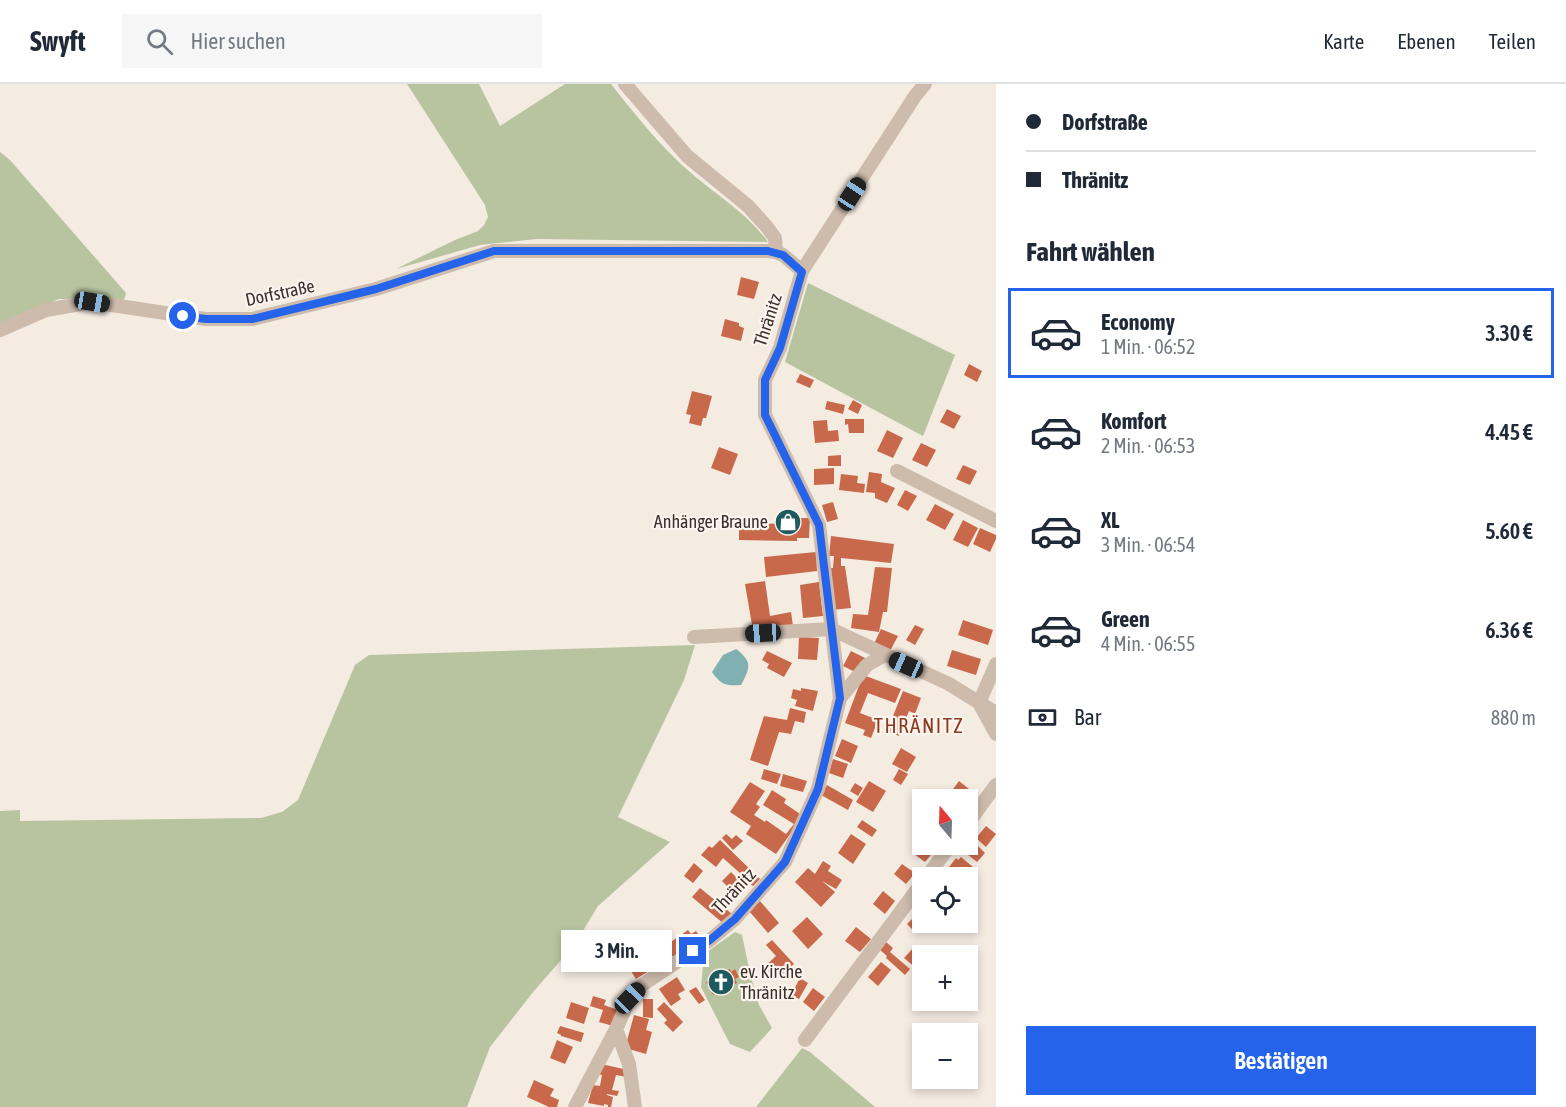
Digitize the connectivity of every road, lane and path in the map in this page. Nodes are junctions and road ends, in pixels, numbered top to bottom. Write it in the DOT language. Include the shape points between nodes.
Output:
graph roads {
  1 [pos="625,84"];
  2 [pos="925,84"];
  3 [pos="776,252"];
  4 [pos="802,272"];
  5 [pos="0,330"];
  6 [pos="897,471"];
  7 [pos="996,521"];
  8 [pos="831,629"];
  9 [pos="694,638"];
  10 [pos="885,655"];
  11 [pos="996,664"];
  12 [pos="840,698"];
  13 [pos="979,703"];
  14 [pos="996,713"];
  15 [pos="996,734"];
  16 [pos="996,784"];
  17 [pos="978,809"];
  18 [pos="912,896"];
  19 [pos="616,1029"];
  20 [pos="805,1040"];
  21 [pos="575,1107"];
  22 [pos="635,1107"];
  1 -- 3 [label="street" via="687,156 767,226 775,238"];
  2 -- 4 [label="street, Thränitz"];
  3 -- 4 [label="street"];
  3 -- 5 [label="street, Dorfstraße" via="494,251 376,289 252,319 206,319 92,302 46,310"];
  4 -- 8 [label="street, Thränitz" via="780,348 765,380 765,415 819,525"];
  6 -- 7 [label="street"];
  8 -- 9 [label="street"];
  8 -- 10 [label="street"];
  8 -- 12 [label="street, Thränitz"];
  10 -- 12 [label="street, Thränitz" via="867,665"];
  10 -- 13 [label="street" via="949,684"];
  11 -- 13 [label="street"];
  12 -- 19 [label="street, Thränitz" via="818,789 785,862 735,919 642,985 630,998"];
  13 -- 14 [label="street"];
  13 -- 15 [label="street"];
  16 -- 17 [label="street"];
  18 -- 20 [label="street"];
  19 -- 21 [label="street, Thränitz"];
  19 -- 22 [label="street" via="629,1064"];
}
